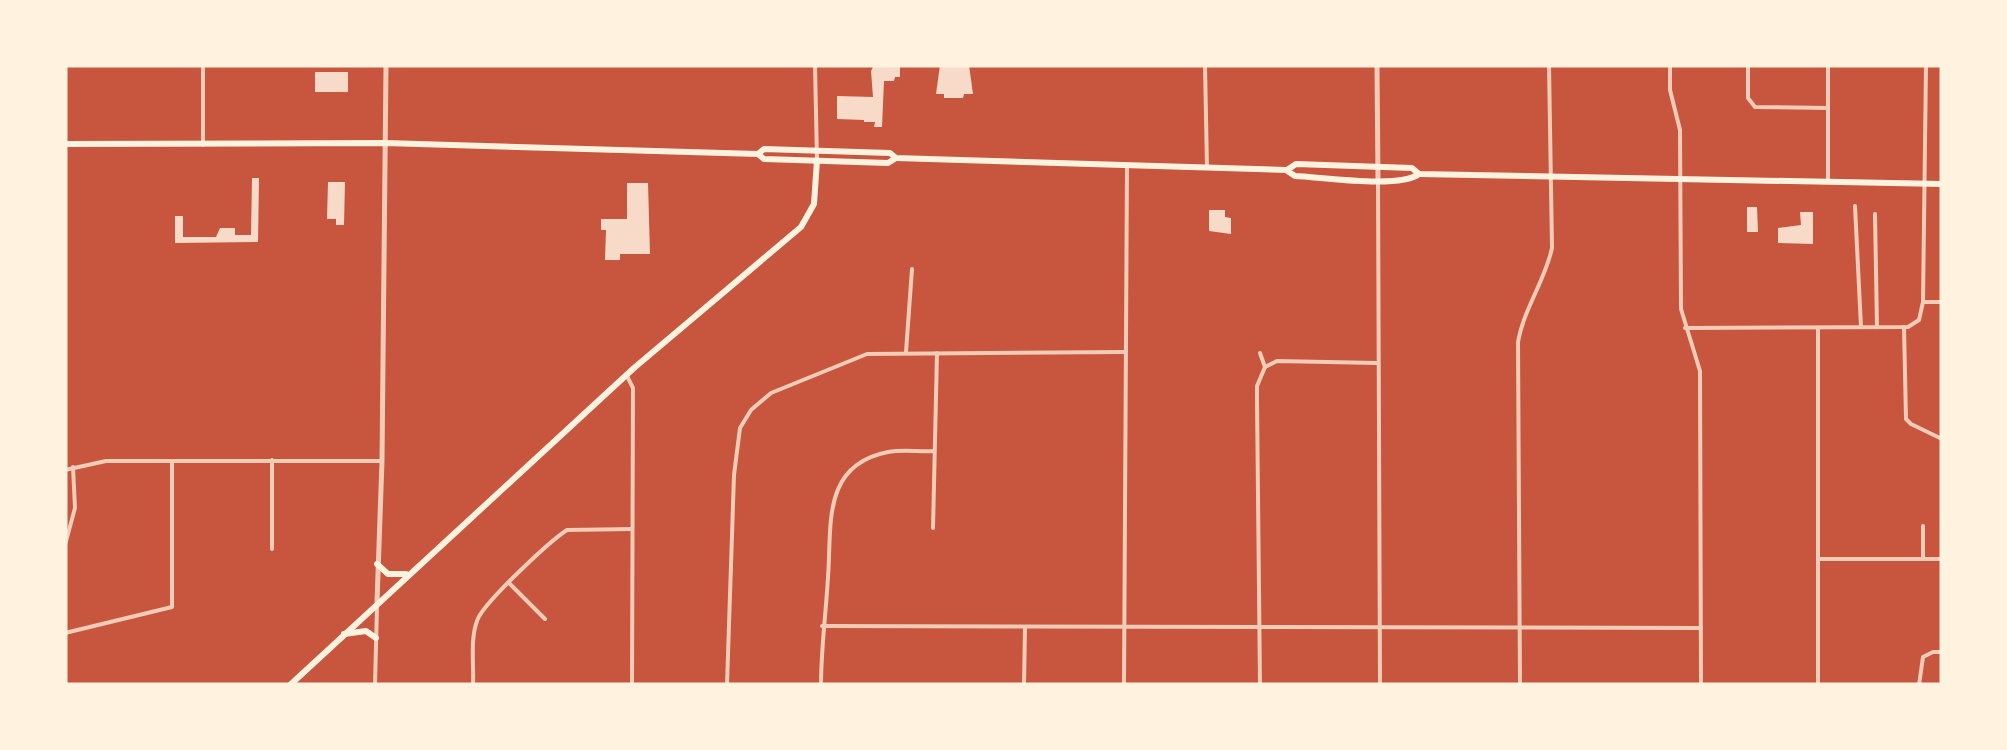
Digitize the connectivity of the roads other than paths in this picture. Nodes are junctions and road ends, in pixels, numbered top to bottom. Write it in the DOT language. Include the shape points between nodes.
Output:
graph roads {
  1 [pos="203,65"];
  2 [pos="386,65"];
  3 [pos="815,65"];
  4 [pos="1205,65"];
  5 [pos="1378,65"];
  6 [pos="1548,65"];
  7 [pos="1670,65"];
  8 [pos="1748,65"];
  9 [pos="1828,65"];
  10 [pos="1926,65"];
  11 [pos="1828,108"];
  12 [pos="385,143"];
  13 [pos="65,144"];
  14 [pos="203,144"];
  15 [pos="818,149"];
  16 [pos="758,154"];
  17 [pos="896,158"];
  18 [pos="818,160"];
  19 [pos="1127,165"];
  20 [pos="1378,166"];
  21 [pos="1207,168"];
  22 [pos="1286,170"];
  23 [pos="1419,174"];
  24 [pos="1550,176"];
  25 [pos="1679,178"];
  26 [pos="1378,180"];
  27 [pos="1828,182"];
  28 [pos="1926,183"];
  29 [pos="1942,184"];
  30 [pos="1855,206"];
  31 [pos="1875,214"];
  32 [pos="912,269"];
  33 [pos="1923,302"];
  34 [pos="1942,302"];
  35 [pos="1861,327"];
  36 [pos="1877,327"];
  37 [pos="1904,327"];
  38 [pos="1685,328"];
  39 [pos="1818,328"];
  40 [pos="906,352"];
  41 [pos="1124,352"];
  42 [pos="937,353"];
  43 [pos="1260,353"];
  44 [pos="1379,364"];
  45 [pos="1264,367"];
  46 [pos="627,376"];
  47 [pos="1942,439"];
  48 [pos="934,451"];
  49 [pos="272,460"];
  50 [pos="172,461"];
  51 [pos="382,461"];
  52 [pos="74,466"];
  53 [pos="65,470"];
  54 [pos="1923,526"];
  55 [pos="933,528"];
  56 [pos="632,529"];
  57 [pos="65,545"];
  58 [pos="272,549"];
  59 [pos="1923,558"];
  60 [pos="1819,559"];
  61 [pos="1942,559"];
  62 [pos="378,564"];
  63 [pos="408,574"];
  64 [pos="510,584"];
  65 [pos="377,602"];
  66 [pos="545,619"];
  67 [pos="822,626"];
  68 [pos="1025,627"];
  69 [pos="1124,628"];
  70 [pos="1260,628"];
  71 [pos="1380,628"];
  72 [pos="1520,628"];
  73 [pos="1701,628"];
  74 [pos="65,633"];
  75 [pos="343,635"];
  76 [pos="376,638"];
  77 [pos="1942,652"];
  78 [pos="290,685"];
  79 [pos="375,685"];
  80 [pos="473,685"];
  81 [pos="632,685"];
  82 [pos="727,685"];
  83 [pos="820,685"];
  84 [pos="1024,685"];
  85 [pos="1124,685"];
  86 [pos="1260,685"];
  87 [pos="1380,685"];
  88 [pos="1520,685"];
  89 [pos="1701,685"];
  90 [pos="1818,685"];
  91 [pos="1920,685"];
  1 -- 14 [label="street"];
  2 -- 12 [label="street"];
  3 -- 15 [label="street"];
  4 -- 21 [label="street"];
  5 -- 20 [label="street"];
  6 -- 24 [label="street"];
  7 -- 25 [label="street"];
  8 -- 11 [label="street" via="1748,98 1755,107"];
  9 -- 11 [label="street"];
  10 -- 28 [label="street"];
  11 -- 27 [label="street"];
  12 -- 14 [label="main road"];
  12 -- 16 [label="main road"];
  12 -- 51 [label="street"];
  13 -- 14 [label="main road"];
  15 -- 16 [label="main road" via="764,148"];
  15 -- 17 [label="main road"];
  15 -- 18 [label="street"];
  16 -- 18 [label="main road"];
  17 -- 18 [label="main road"];
  17 -- 19 [label="main road"];
  18 -- 46 [label="main road" via="814,204 800,227"];
  19 -- 21 [label="main road"];
  19 -- 41 [label="street"];
  20 -- 22 [label="main road" via="1296,164"];
  20 -- 23 [label="main road"];
  20 -- 26 [label="street"];
  21 -- 22 [label="main road"];
  22 -- 26 [label="main road"];
  23 -- 24 [label="main road"];
  23 -- 26 [label="main road"];
  24 -- 25 [label="main road"];
  24 -- 72 [label="street" via="1552,248 1518,342"];
  25 -- 27 [label="main road"];
  25 -- 38 [label="street"];
  26 -- 44 [label="street"];
  27 -- 28 [label="main road"];
  28 -- 29 [label="main road"];
  28 -- 33 [label="street"];
  30 -- 35 [label="street"];
  31 -- 36 [label="street"];
  32 -- 40 [label="street"];
  33 -- 34 [label="street"];
  33 -- 37 [label="street" via="1919,320"];
  35 -- 36 [label="street"];
  35 -- 39 [label="street"];
  36 -- 37 [label="street"];
  37 -- 47 [label="street" via="1906,418"];
  38 -- 39 [label="street"];
  38 -- 73 [label="street" via="1700,371"];
  39 -- 60 [label="street"];
  40 -- 42 [label="street"];
  40 -- 82 [label="street" via="867,354 772,393 740,428"];
  41 -- 42 [label="street"];
  41 -- 69 [label="street"];
  42 -- 48 [label="street"];
  43 -- 45 [label="street"];
  44 -- 45 [label="street" via="1277,361"];
  44 -- 71 [label="street"];
  45 -- 70 [label="street" via="1257,395"];
  46 -- 56 [label="street" via="633,388"];
  46 -- 63 [label="main road"];
  48 -- 55 [label="street"];
  48 -- 67 [label="street" via="882,453 844,478 830,508"];
  49 -- 50 [label="street"];
  49 -- 51 [label="street"];
  49 -- 58 [label="street"];
  50 -- 52 [label="street"];
  50 -- 74 [label="street" via="172,607"];
  51 -- 62 [label="street"];
  52 -- 53 [label="street"];
  52 -- 57 [label="street" via="75,508"];
  54 -- 59 [label="street"];
  56 -- 64 [label="street" via="567,530"];
  56 -- 81 [label="street"];
  59 -- 60 [label="street"];
  59 -- 61 [label="street"];
  60 -- 90 [label="street"];
  62 -- 63 [label="main road" via="388,574"];
  62 -- 65 [label="street"];
  63 -- 65 [label="main road"];
  64 -- 66 [label="street"];
  64 -- 80 [label="street" via="477,619"];
  65 -- 75 [label="main road"];
  65 -- 76 [label="street"];
  67 -- 68 [label="street"];
  67 -- 83 [label="street"];
  68 -- 69 [label="street"];
  68 -- 84 [label="street"];
  69 -- 70 [label="street"];
  69 -- 85 [label="street"];
  70 -- 71 [label="street"];
  70 -- 86 [label="street"];
  71 -- 72 [label="street"];
  71 -- 87 [label="street"];
  72 -- 73 [label="street"];
  72 -- 88 [label="street"];
  73 -- 89 [label="street"];
  75 -- 76 [label="main road" via="366,631"];
  75 -- 78 [label="main road"];
  76 -- 79 [label="street"];
  77 -- 91 [label="street" via="1922,658"];
}
